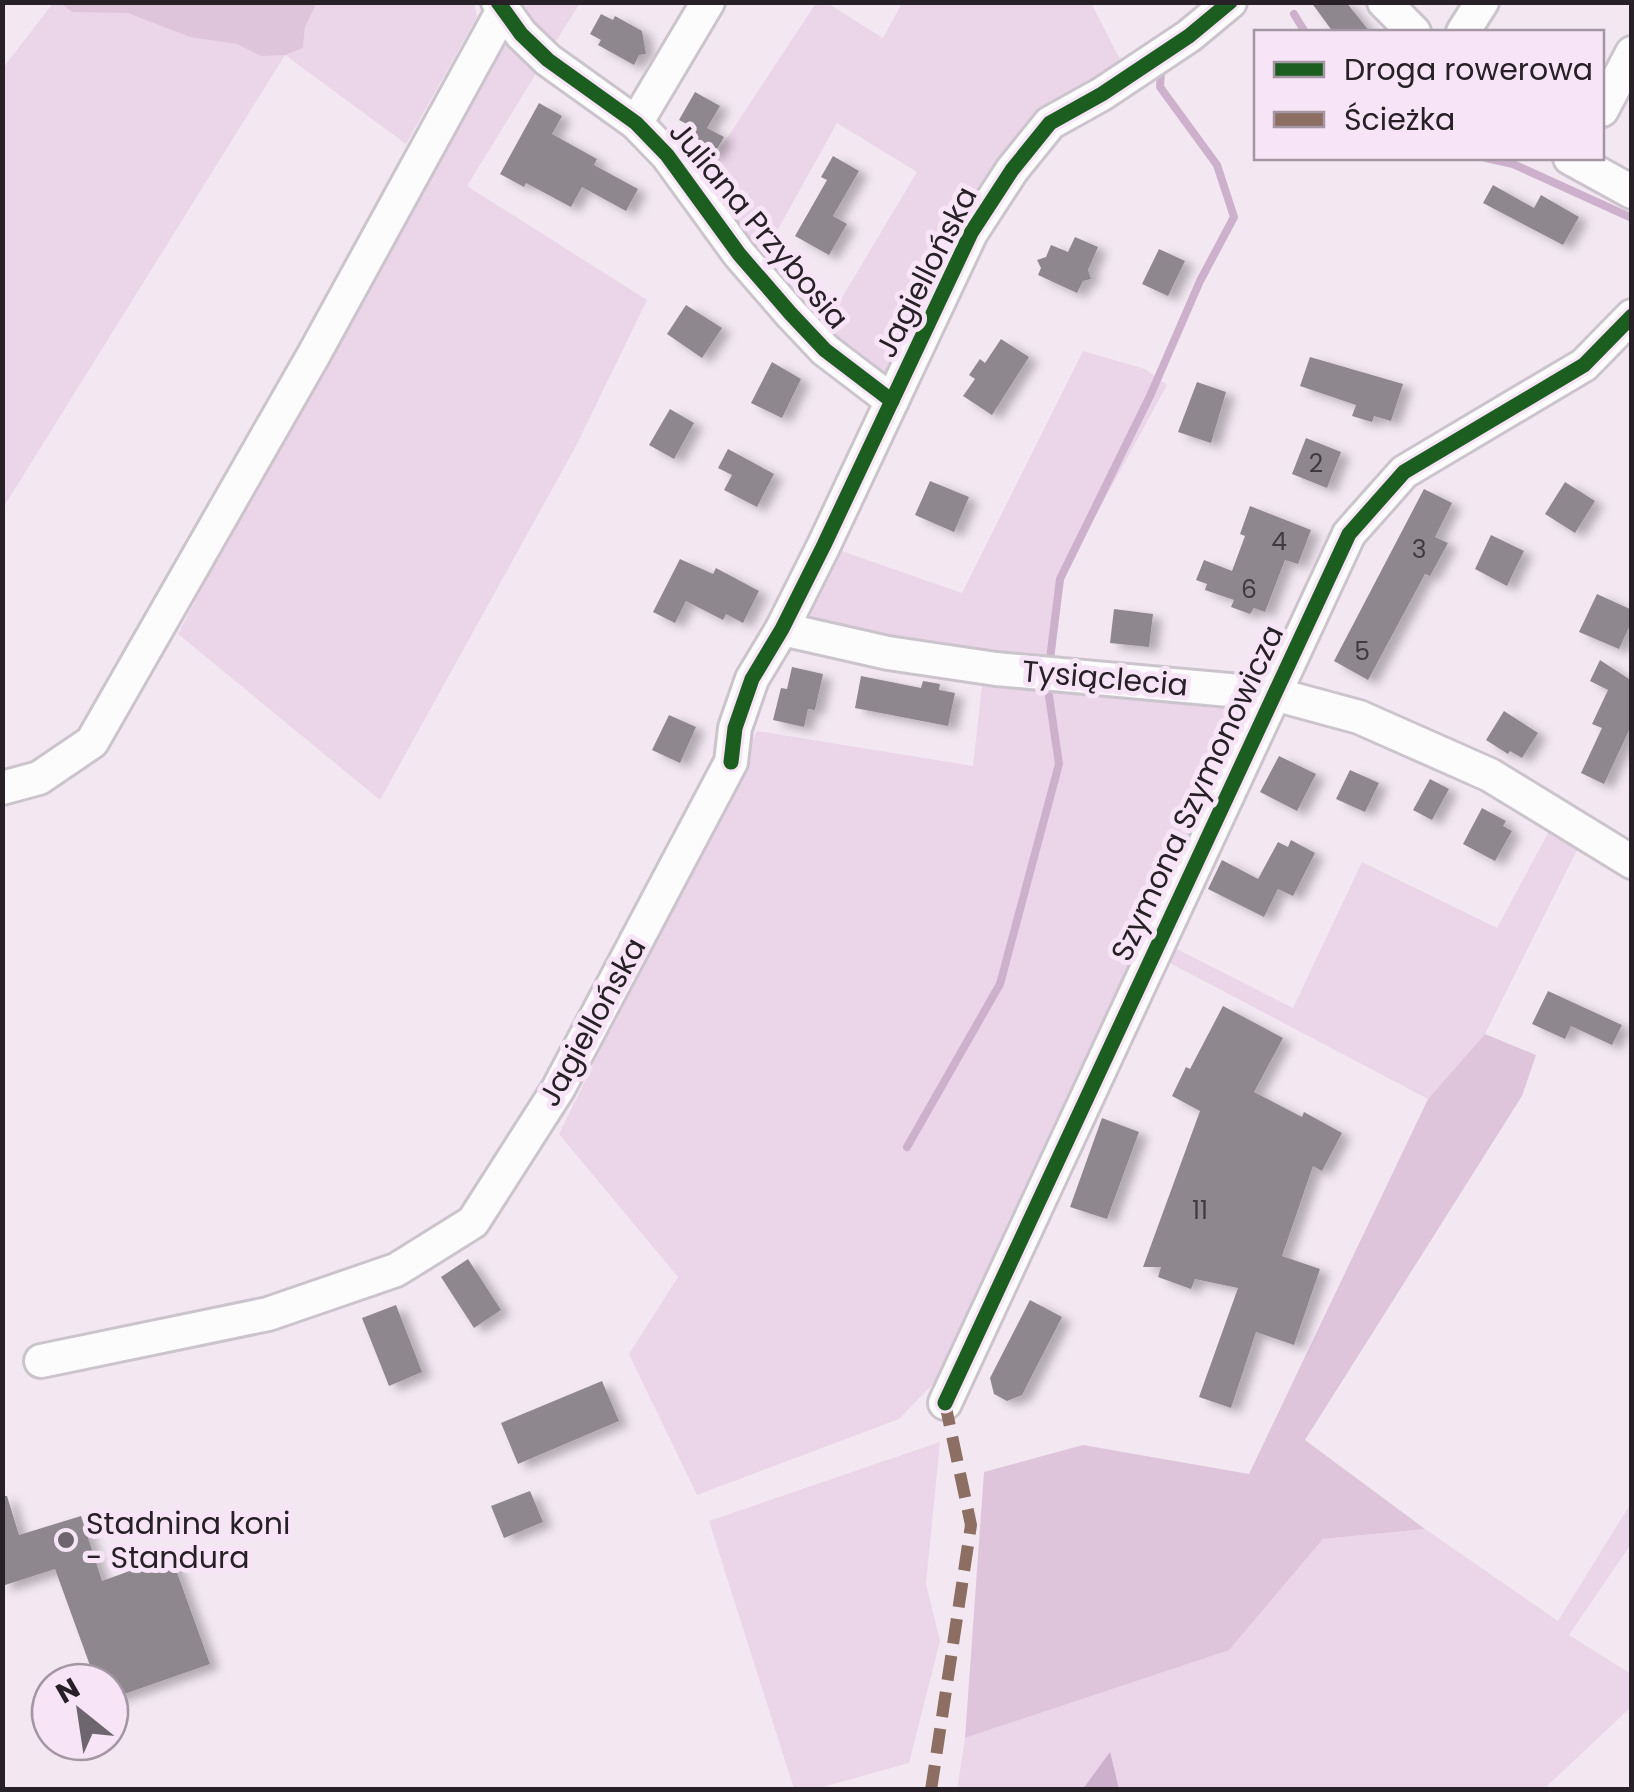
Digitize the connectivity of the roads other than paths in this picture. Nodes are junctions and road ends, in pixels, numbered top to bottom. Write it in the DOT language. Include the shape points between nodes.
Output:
graph roads {
  1 [pos="708,2"];
  2 [pos="1230,2"];
  3 [pos="1384,2"];
  4 [pos="1482,2"];
  5 [pos="500,6"];
  6 [pos="1412,30"];
  7 [pos="1464,30"];
  8 [pos="1632,54"];
  9 [pos="1604,106"];
  10 [pos="636,123"];
  11 [pos="1577,160"];
  12 [pos="1632,192"];
  13 [pos="1632,316"];
  14 [pos="892,401"];
  15 [pos="782,629"];
  16 [pos="1274,694"];
  17 [pos="2,788"];
  18 [pos="1632,862"];
  19 [pos="41,1361"];
  20 [pos="944,1403"];
  1 -- 10 [label="street"];
  2 -- 14 [label="street, Jagiellońska" via="1102,94 1050,122 971,233"];
  3 -- 6 [label="street"];
  4 -- 7 [label="street"];
  5 -- 10 [label="street, Juliana Przybosia" via="548,60"];
  5 -- 17 [label="street, Juliana Przybosia" via="314,356 92,742 39,778"];
  8 -- 9 [label="street"];
  10 -- 14 [label="street, Juliana Przybosia" via="791,314 825,350"];
  11 -- 12 [label="street"];
  13 -- 16 [label="street, Szymona Szymonowicza" via="1584,365 1404,472 1349,534"];
  14 -- 15 [label="street, Jagiellońska"];
  15 -- 16 [label="street, Tysiąclecia" via="996,669"];
  15 -- 19 [label="street, Jagiellońska" via="752,678 731,762 558,1089 473,1222 396,1270 268,1314"];
  16 -- 18 [label="street, Tysiąclecia" via="1359,717 1490,776"];
  16 -- 20 [label="street, Szymona Szymonowicza"];
}
